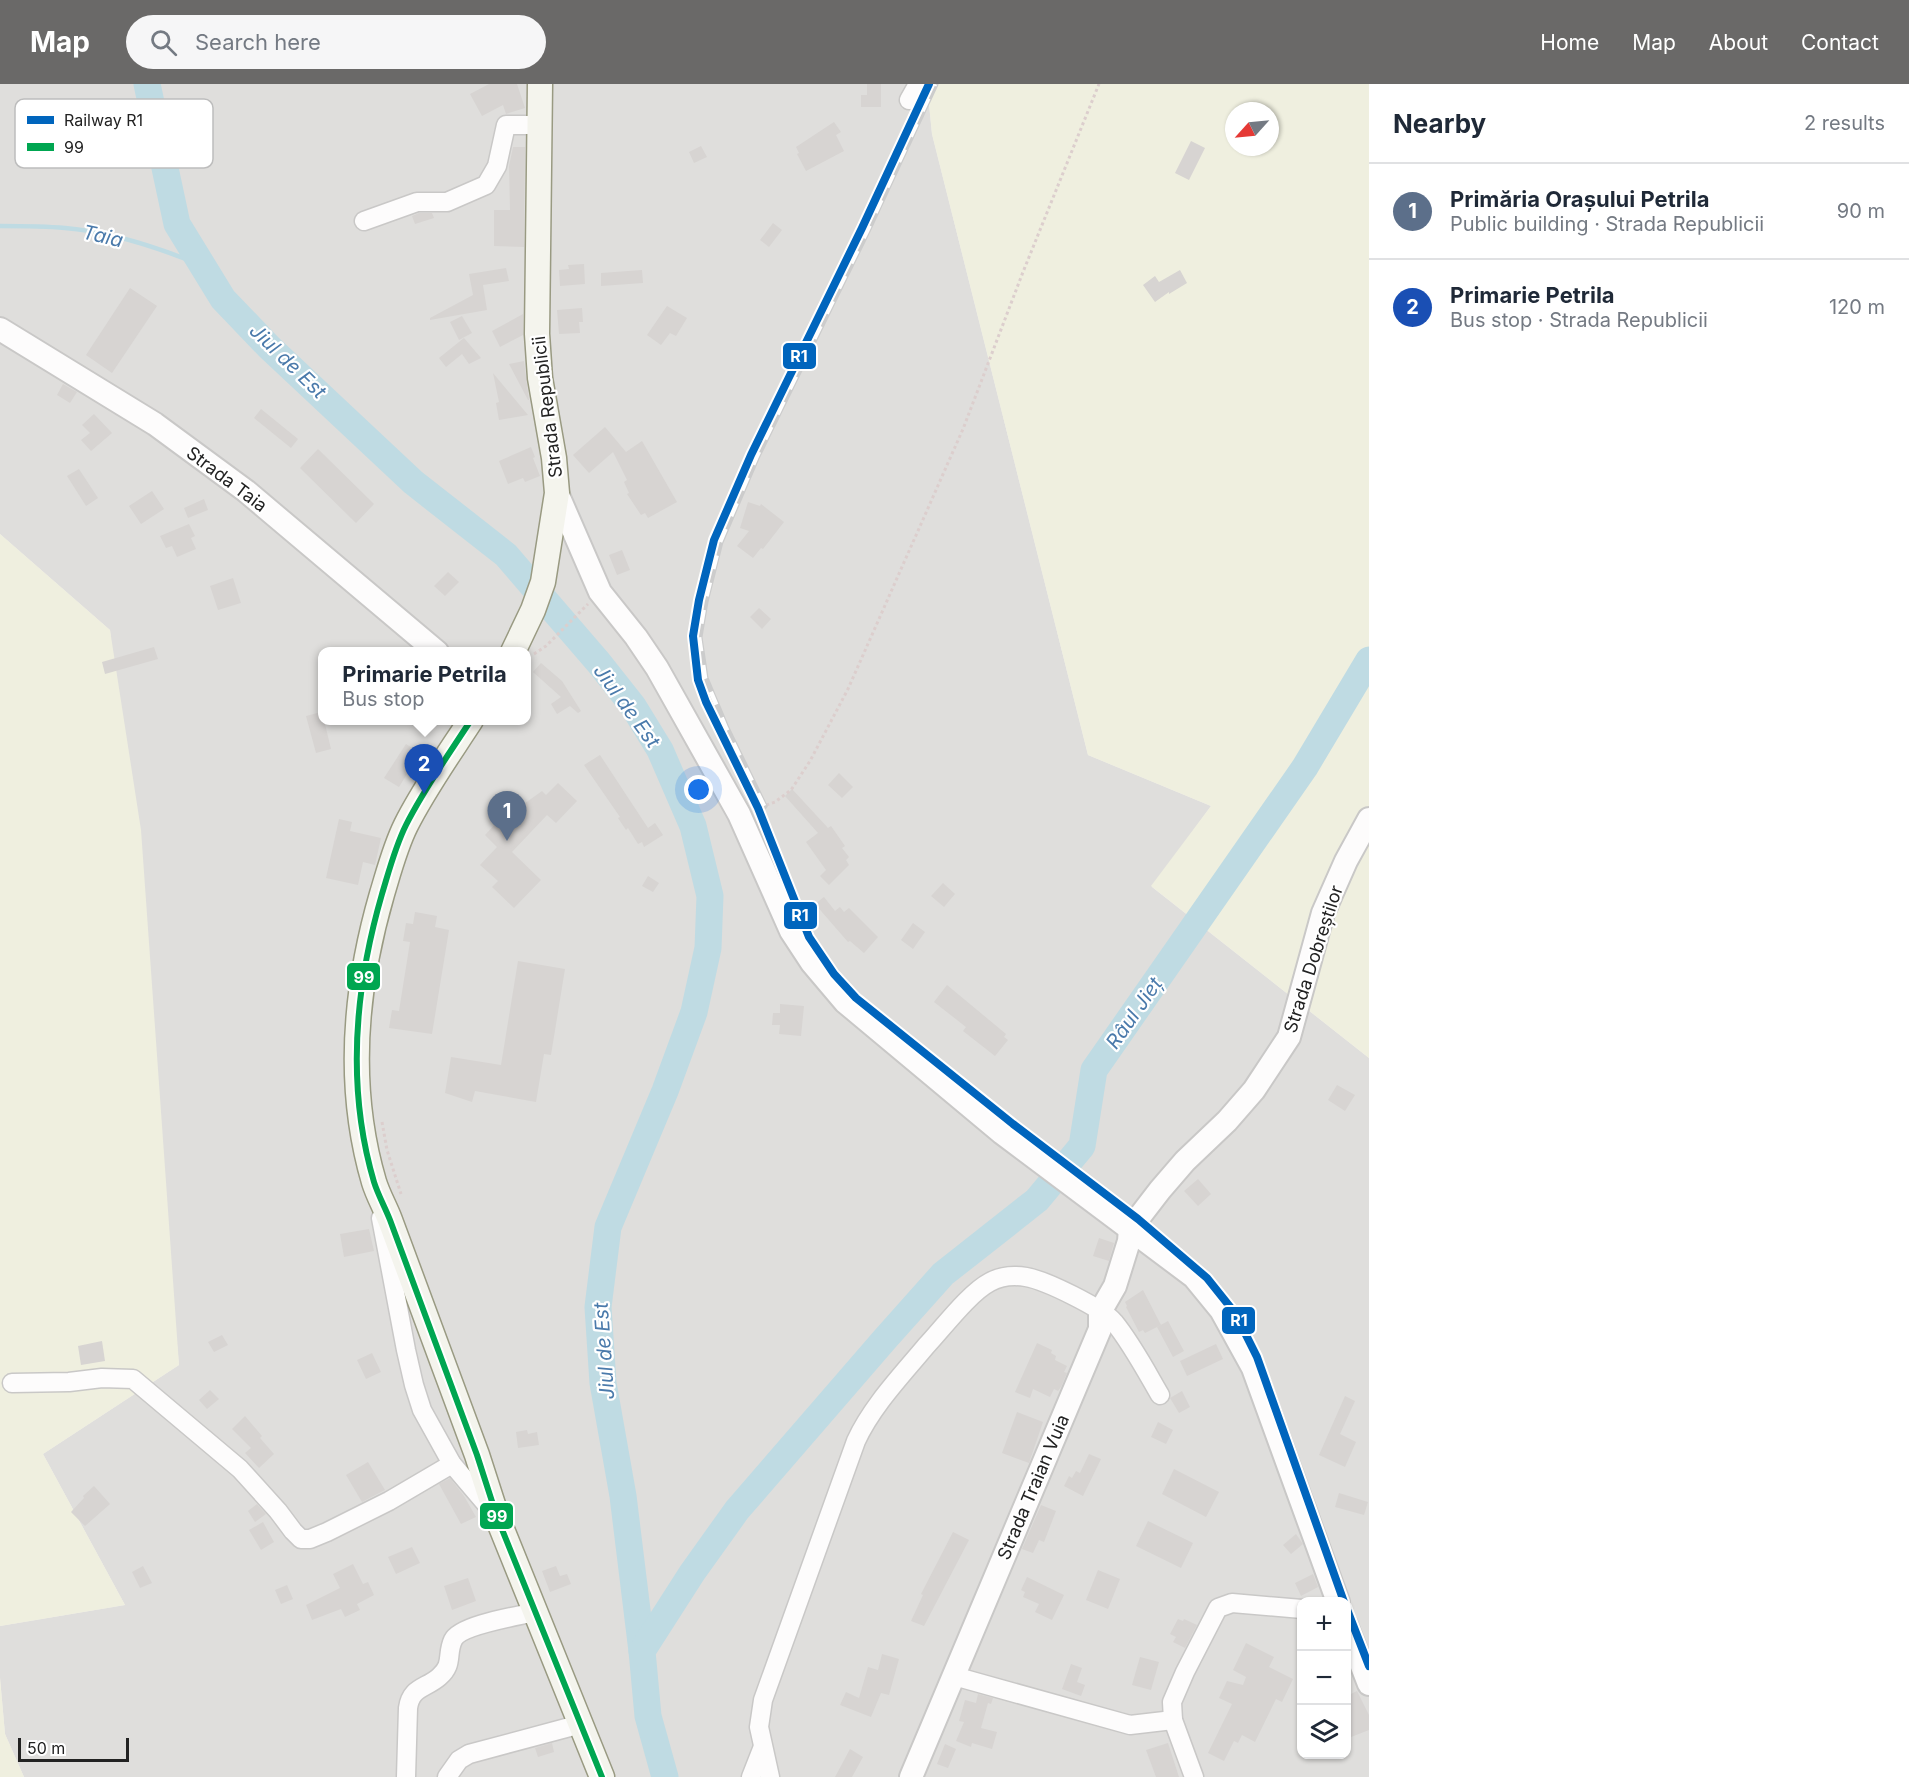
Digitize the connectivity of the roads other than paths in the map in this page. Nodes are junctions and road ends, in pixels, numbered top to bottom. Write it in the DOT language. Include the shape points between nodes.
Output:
graph roads {
  1 [pos="540,84"];
  2 [pos="918,84"];
  3 [pos="909,100"];
  4 [pos="540,125"];
  5 [pos="364,221"];
  6 [pos="0,329"];
  7 [pos="557,493"];
  8 [pos="432,647"];
  9 [pos="524,647"];
  10 [pos="468,725"];
  11 [pos="1369,819"];
  12 [pos="375,1183"];
  13 [pos="1152,1200"];
  14 [pos="1131,1229"];
  15 [pos="1100,1312"];
  16 [pos="12,1383"];
  17 [pos="1160,1395"];
  18 [pos="452,1464"];
  19 [pos="497,1517"];
  20 [pos="1336,1597"];
  21 [pos="1297,1609"];
  22 [pos="535,1612"];
  23 [pos="1351,1636"];
  24 [pos="954,1676"];
  25 [pos="1369,1684"];
  26 [pos="1173,1720"];
  27 [pos="581,1724"];
  28 [pos="762,1749"];
  29 [pos="406,1777"];
  30 [pos="447,1777"];
  31 [pos="603,1777"];
  32 [pos="751,1777"];
  33 [pos="770,1777"];
  34 [pos="911,1777"];
  35 [pos="1194,1777"];
  1 -- 4 [label="main road, Strada Republicii"];
  2 -- 3 [label="street"];
  4 -- 5 [label="street" via="506,125 497,166 486,185 447,202 417,202"];
  4 -- 7 [label="main road, Strada Republicii" via="537,334"];
  6 -- 8 [label="street, Strada Taia" via="155,424 237,484"];
  7 -- 9 [label="main road, Strada Republicii" via="543,582"];
  7 -- 14 [label="street" via="600,592 657,668 739,814 791,931 812,963 845,1002 1002,1133"];
  10 -- 12 [label="main road" via="406,825 371,934 356,1055 366,1146"];
  11 -- 13 [label="street, Strada Dobreștilor" via="1323,913 1289,1036 1254,1090"];
  12 -- 18 [label="street" via="414,1385 422,1410"];
  12 -- 19 [label="main road"];
  13 -- 14 [label="street, Strada Traian Vuia"];
  14 -- 15 [label="street, Strada Traian Vuia" via="1115,1286"];
  14 -- 20 [label="street" via="1194,1277 1227,1320 1253,1368"];
  15 -- 17 [label="street" via="1127,1339"];
  15 -- 24 [label="street, Strada Traian Vuia" via="1100,1329"];
  15 -- 28 [label="street" via="1028,1277 1002,1277 967,1301 906,1371 856,1441 766,1690 759,1727"];
  16 -- 18 [label="street" via="133,1379 240,1469 301,1539 327,1532"];
  18 -- 19 [label="street"];
  19 -- 22 [label="main road"];
  21 -- 26 [label="street" via="1232,1603 1218,1608 1172,1702"];
  22 -- 27 [label="main road"];
  22 -- 29 [label="street" via="456,1635 450,1658 437,1679 410,1699"];
  23 -- 25 [label="street"];
  24 -- 26 [label="street" via="1130,1725"];
  24 -- 34 [label="street, Strada Traian Vuia"];
  26 -- 35 [label="street"];
  27 -- 30 [label="street" via="469,1754 459,1760"];
  27 -- 31 [label="main road"];
  28 -- 32 [label="street"];
  28 -- 33 [label="street"];
}
